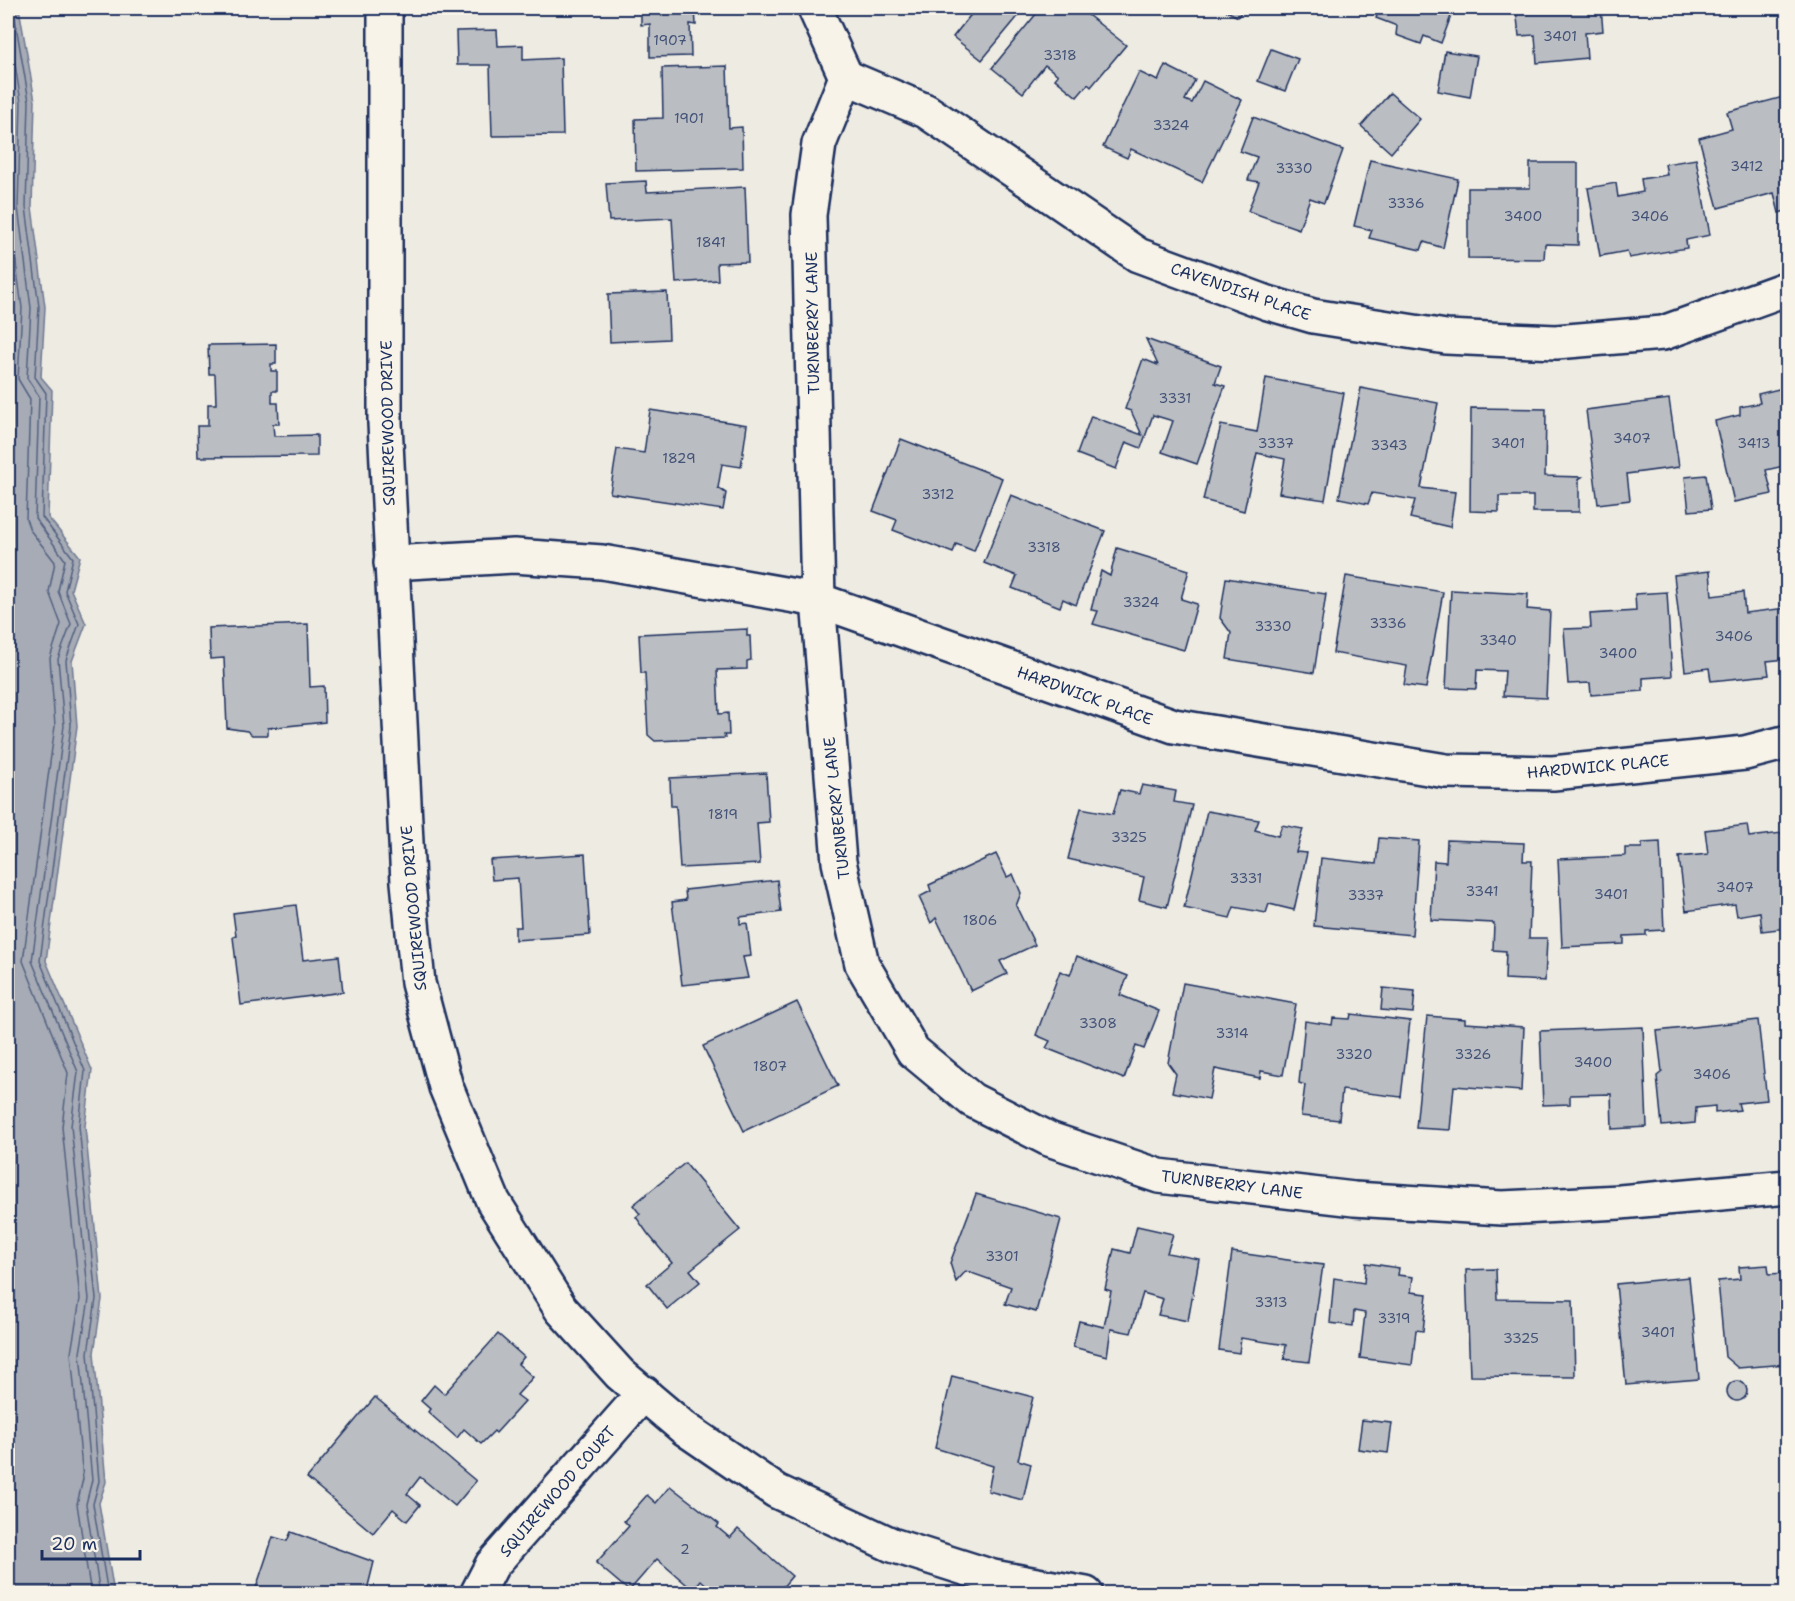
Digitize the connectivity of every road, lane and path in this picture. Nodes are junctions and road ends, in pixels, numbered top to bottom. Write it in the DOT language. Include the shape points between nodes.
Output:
graph roads {
  1 [pos="385,8"];
  2 [pos="816,11"];
  3 [pos="846,77"];
  4 [pos="1788,288"];
  5 [pos="391,563"];
  6 [pos="818,600"];
  7 [pos="1788,742"];
  8 [pos="1788,1186"];
  9 [pos="644,1393"];
  10 [pos="477,1593"];
  11 [pos="1086,1593"];
  1 -- 5 [label="street, SQUIREWOOD DRIVE" via="385,423"];
  2 -- 3 [label="street"];
  3 -- 4 [label="street, CAVENDISH PLACE" via="926,111 1138,255 1313,316 1446,337 1556,342 1663,333"];
  3 -- 6 [label="street, TURNBERRY LANE" via="819,144 809,215"];
  5 -- 6 [label="street, HARDWICK PLACE" via="514,556 602,562"];
  5 -- 9 [label="street, SQUIREWOOD DRIVE" via="408,882 418,983 446,1087 493,1201 561,1309 620,1374"];
  6 -- 7 [label="street, HARDWICK PLACE" via="1174,726 1446,771 1553,773 1745,753"];
  6 -- 8 [label="street, TURNBERRY LANE" via="839,862 862,964 913,1051 972,1100 1049,1139 1159,1176 1354,1199 1502,1208 1620,1202"];
  9 -- 10 [label="street, SQUIREWOOD COURT" via="492,1565"];
  9 -- 11 [label="street, SQUIREWOOD DRIVE" via="684,1428 776,1491 892,1545 993,1577"];
}
